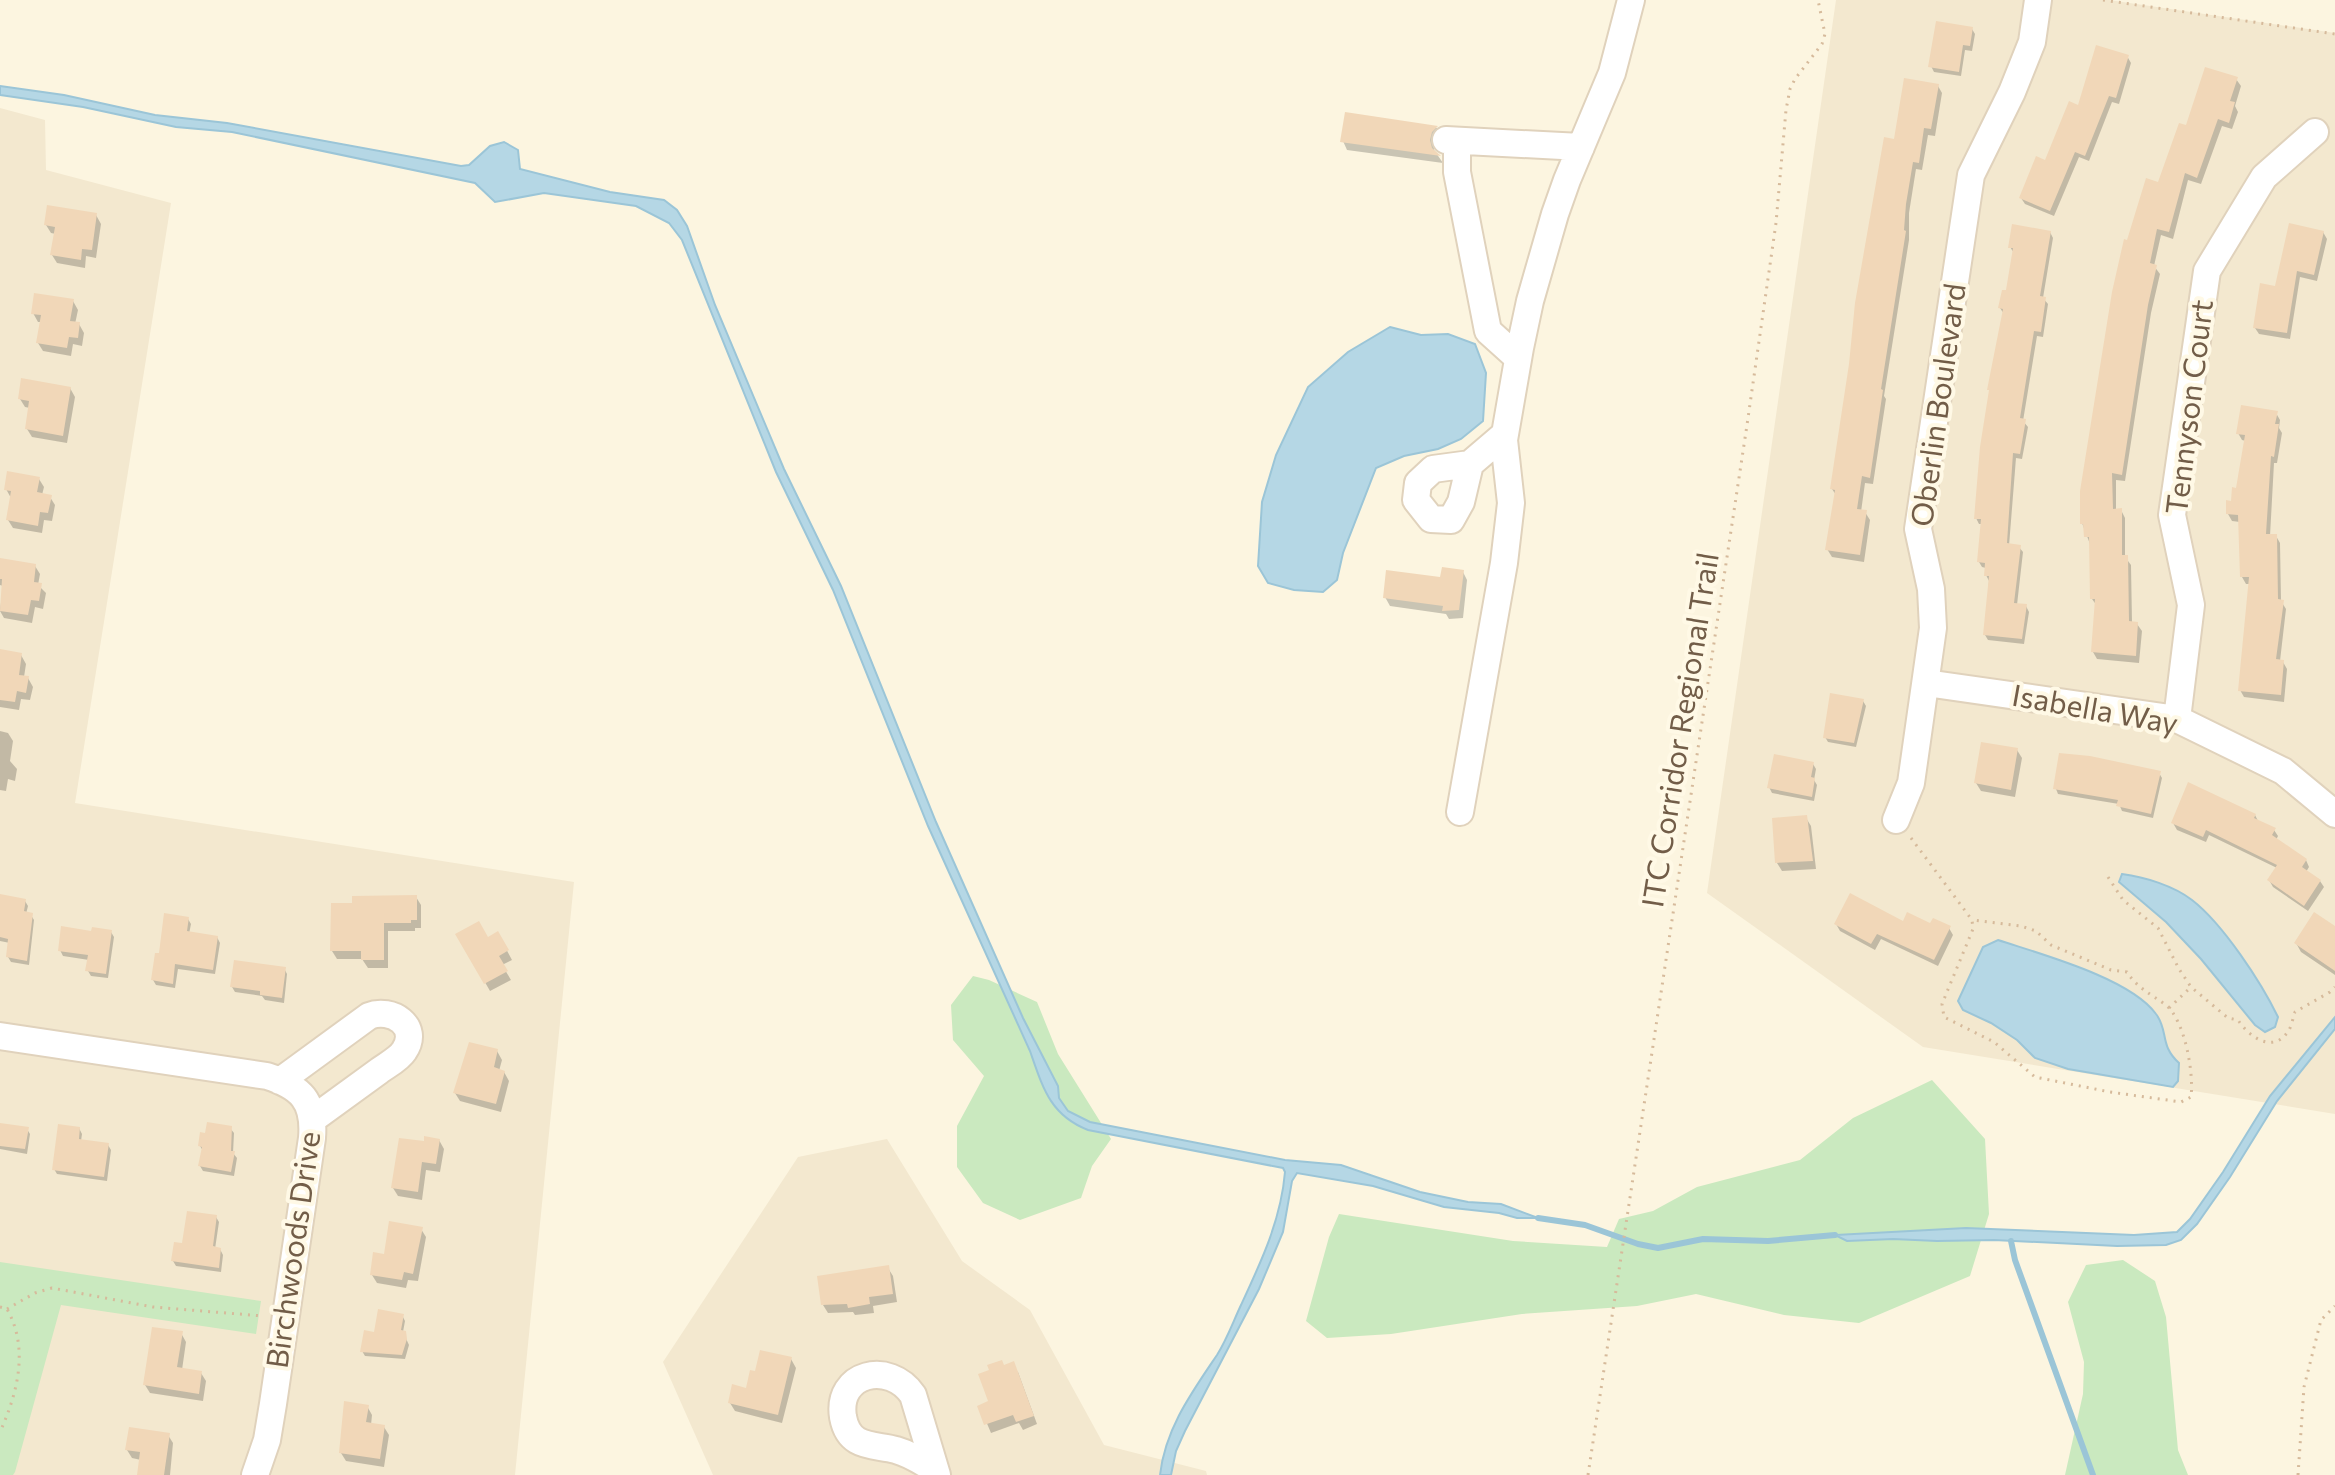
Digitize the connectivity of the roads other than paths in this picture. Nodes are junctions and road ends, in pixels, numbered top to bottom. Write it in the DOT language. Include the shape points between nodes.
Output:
graph roads {
  1 [pos="1631,0"];
  2 [pos="2038,0"];
  3 [pos="2315,132"];
  4 [pos="1581,147"];
  5 [pos="1518,358"];
  6 [pos="1504,435"];
  7 [pos="1470,464"];
  8 [pos="1926,683"];
  9 [pos="2177,719"];
  10 [pos="1460,812"];
  11 [pos="2335,814"];
  12 [pos="1896,820"];
  13 [pos="0,1036"];
  14 [pos="280,1081"];
  15 [pos="313,1119"];
  16 [pos="255,1475"];
  1 -- 4 [label="street" via="1612,73"];
  2 -- 8 [label="street, Oberlin Boulevard" via="2032,42 1971,175 1918,529 1931,589 1933,628"];
  3 -- 9 [label="street, Tennyson Court" via="2264,177 2207,271 2172,515 2191,605"];
  4 -- 5 [label="street" via="1555,214"];
  4 -- 5 [label="street" via="1451,140 1488,331"];
  5 -- 6 [label="street"];
  6 -- 7 [label="street"];
  6 -- 10 [label="street" via="1511,503"];
  8 -- 9 [label="street, Isabella Way"];
  8 -- 12 [label="street, Oberlin Boulevard" via="1911,783"];
  9 -- 11 [label="street, Isabella Way" via="2283,771"];
  13 -- 14 [label="street"];
  14 -- 15 [label="street, Birchwoods Drive" via="301,1094"];
  14 -- 15 [label="street" via="369,1016 383,1012 403,1021 408,1038 401,1055"];
  15 -- 16 [label="street, Birchwoods Drive" via="287,1320 267,1440"];
}
